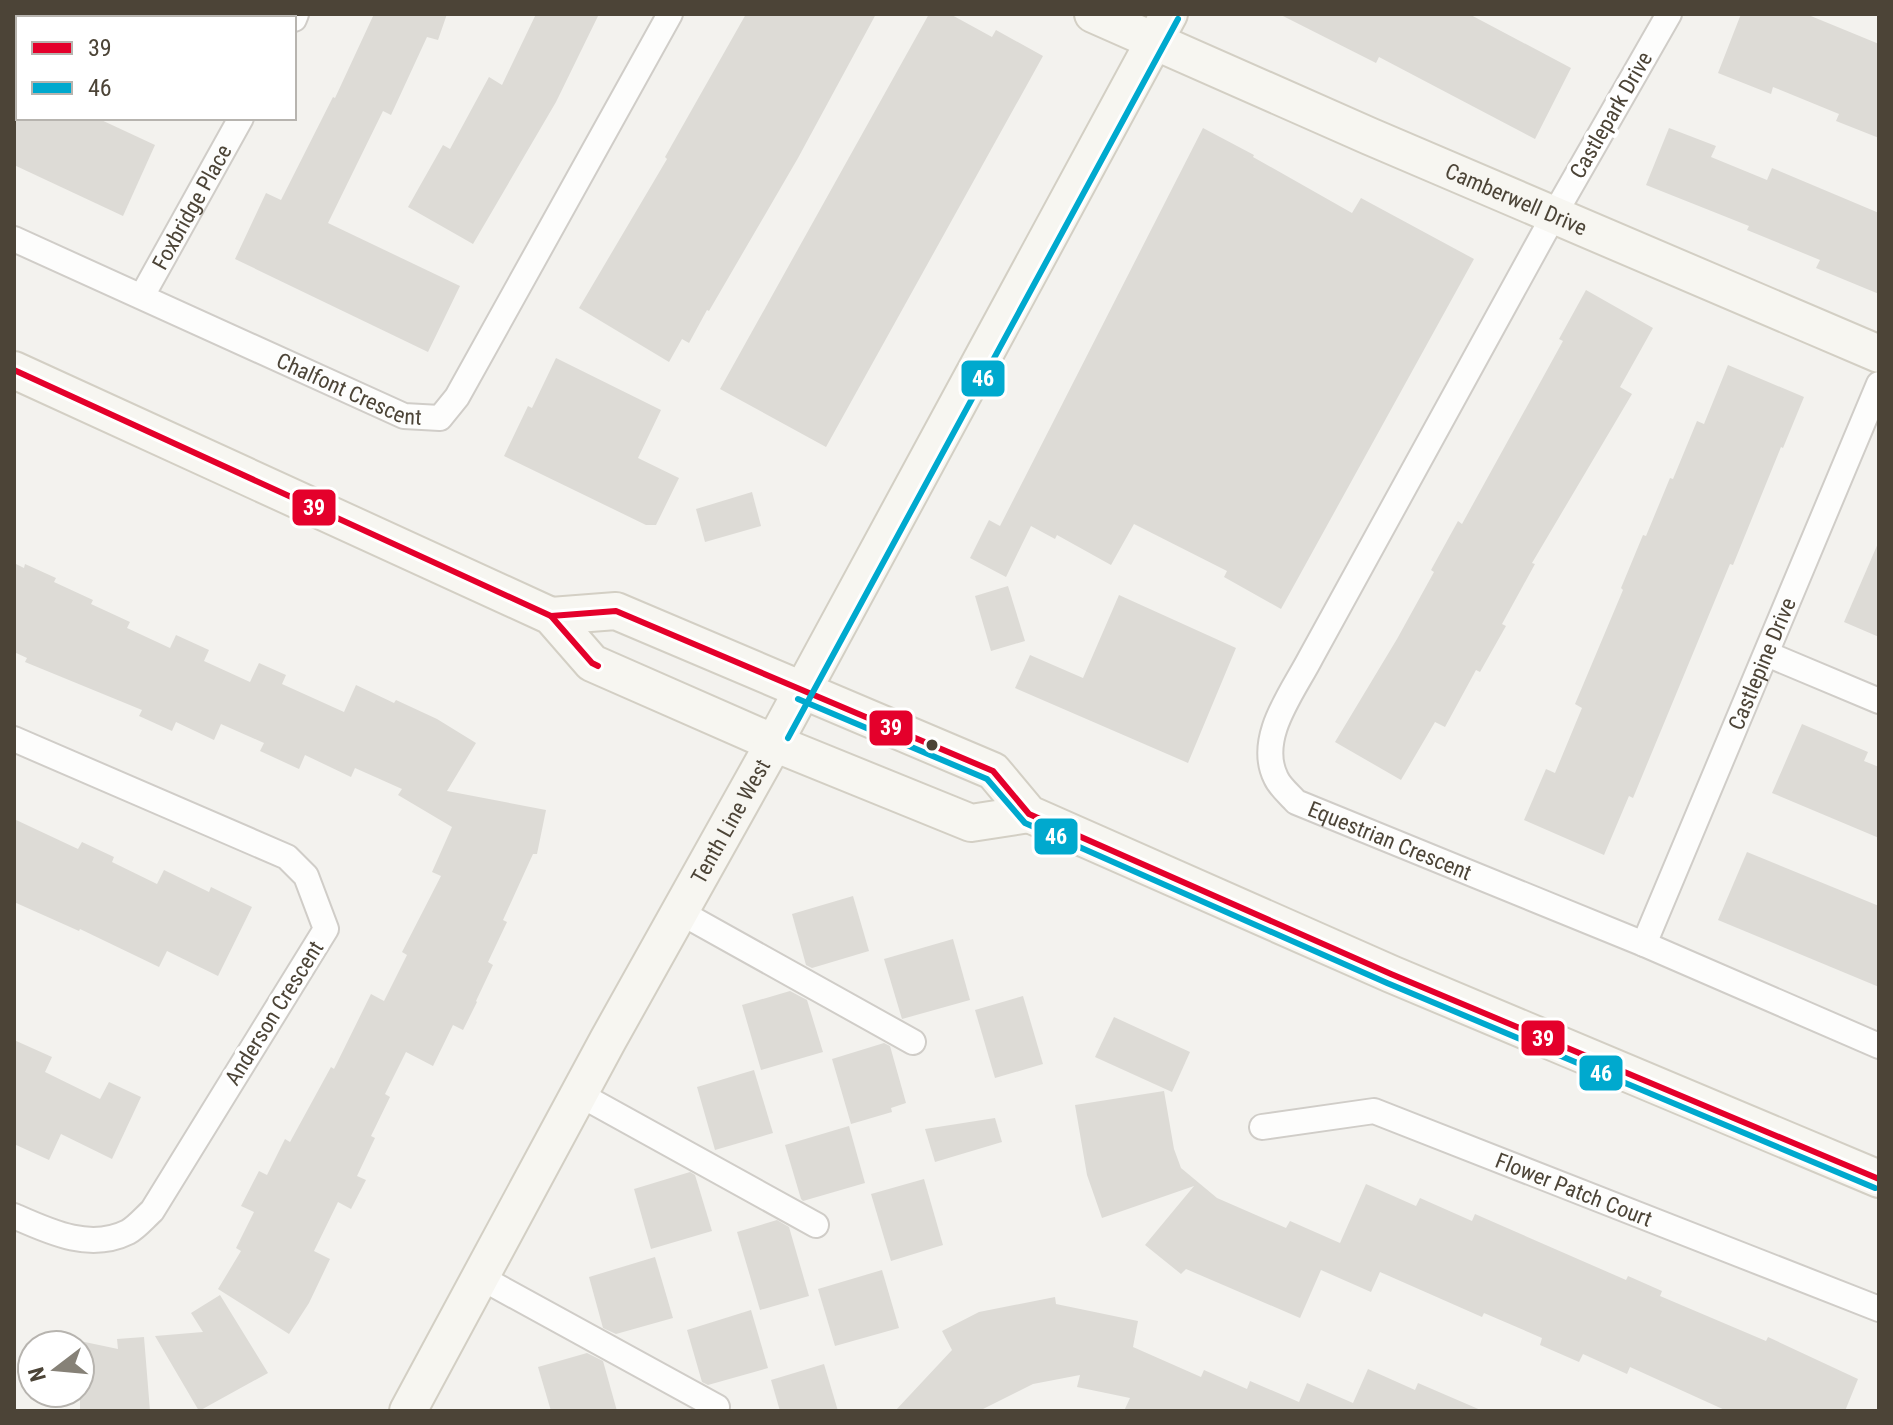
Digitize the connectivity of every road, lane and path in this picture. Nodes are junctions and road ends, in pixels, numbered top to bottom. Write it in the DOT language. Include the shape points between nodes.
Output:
graph roads {
  1 [pos="670,14"];
  2 [pos="1093,14"];
  3 [pos="1669,14"];
  4 [pos="1161,28"];
  5 [pos="240,120"];
  6 [pos="1554,215"];
  7 [pos="14,239"];
  8 [pos="142,296"];
  9 [pos="1879,354"];
  10 [pos="14,370"];
  11 [pos="1879,384"];
  12 [pos="551,616"];
  13 [pos="1767,654"];
  14 [pos="802,690"];
  15 [pos="1879,701"];
  16 [pos="14,739"];
  17 [pos="774,743"];
  18 [pos="1029,814"];
  19 [pos="680,912"];
  20 [pos="1644,944"];
  21 [pos="913,1042"];
  22 [pos="1879,1046"];
  23 [pos="579,1094"];
  24 [pos="1262,1127"];
  25 [pos="1879,1179"];
  26 [pos="14,1216"];
  27 [pos="816,1225"];
  28 [pos="480,1277"];
  29 [pos="1879,1309"];
  30 [pos="717,1407"];
  31 [pos="408,1411"];
  1 -- 8 [label="street, Chalfont Crescent" via="457,397 440,418 404,416"];
  2 -- 4 [label="main road, Camberwell Drive"];
  3 -- 6 [label="street, Castlepark Drive"];
  4 -- 6 [label="main road, Camberwell Drive"];
  4 -- 14 [label="main road, Tenth Line West"];
  5 -- 8 [label="street, Foxbridge Place"];
  6 -- 9 [label="main road, Camberwell Drive"];
  6 -- 20 [label="street, Equestrian Crescent" via="1273,729 1270,758 1276,780 1296,802"];
  7 -- 8 [label="street, Chalfont Crescent"];
  10 -- 12 [label="main road"];
  11 -- 13 [label="street, Castlepine Drive"];
  12 -- 14 [label="main road" via="616,611"];
  12 -- 17 [label="main road" via="592,663"];
  13 -- 15 [label="street"];
  13 -- 20 [label="street, Castlepine Drive"];
  14 -- 17 [label="main road, Tenth Line West"];
  14 -- 18 [label="main road" via="993,771"];
  16 -- 26 [label="street, Anderson Crescent" via="287,857 306,876 326,929 152,1211 129,1231 93,1241 53,1233"];
  17 -- 18 [label="main road" via="971,823"];
  17 -- 19 [label="main road, Tenth Line West"];
  18 -- 25 [label="main road" via="1405,980"];
  19 -- 21 [label="street"];
  19 -- 23 [label="main road, Tenth Line West"];
  20 -- 22 [label="street, Equestrian Crescent"];
  23 -- 27 [label="street"];
  23 -- 28 [label="main road, Tenth Line West"];
  24 -- 29 [label="street, Flower Patch Court" via="1374,1111"];
  28 -- 30 [label="street"];
  28 -- 31 [label="main road, Tenth Line West"];
}
